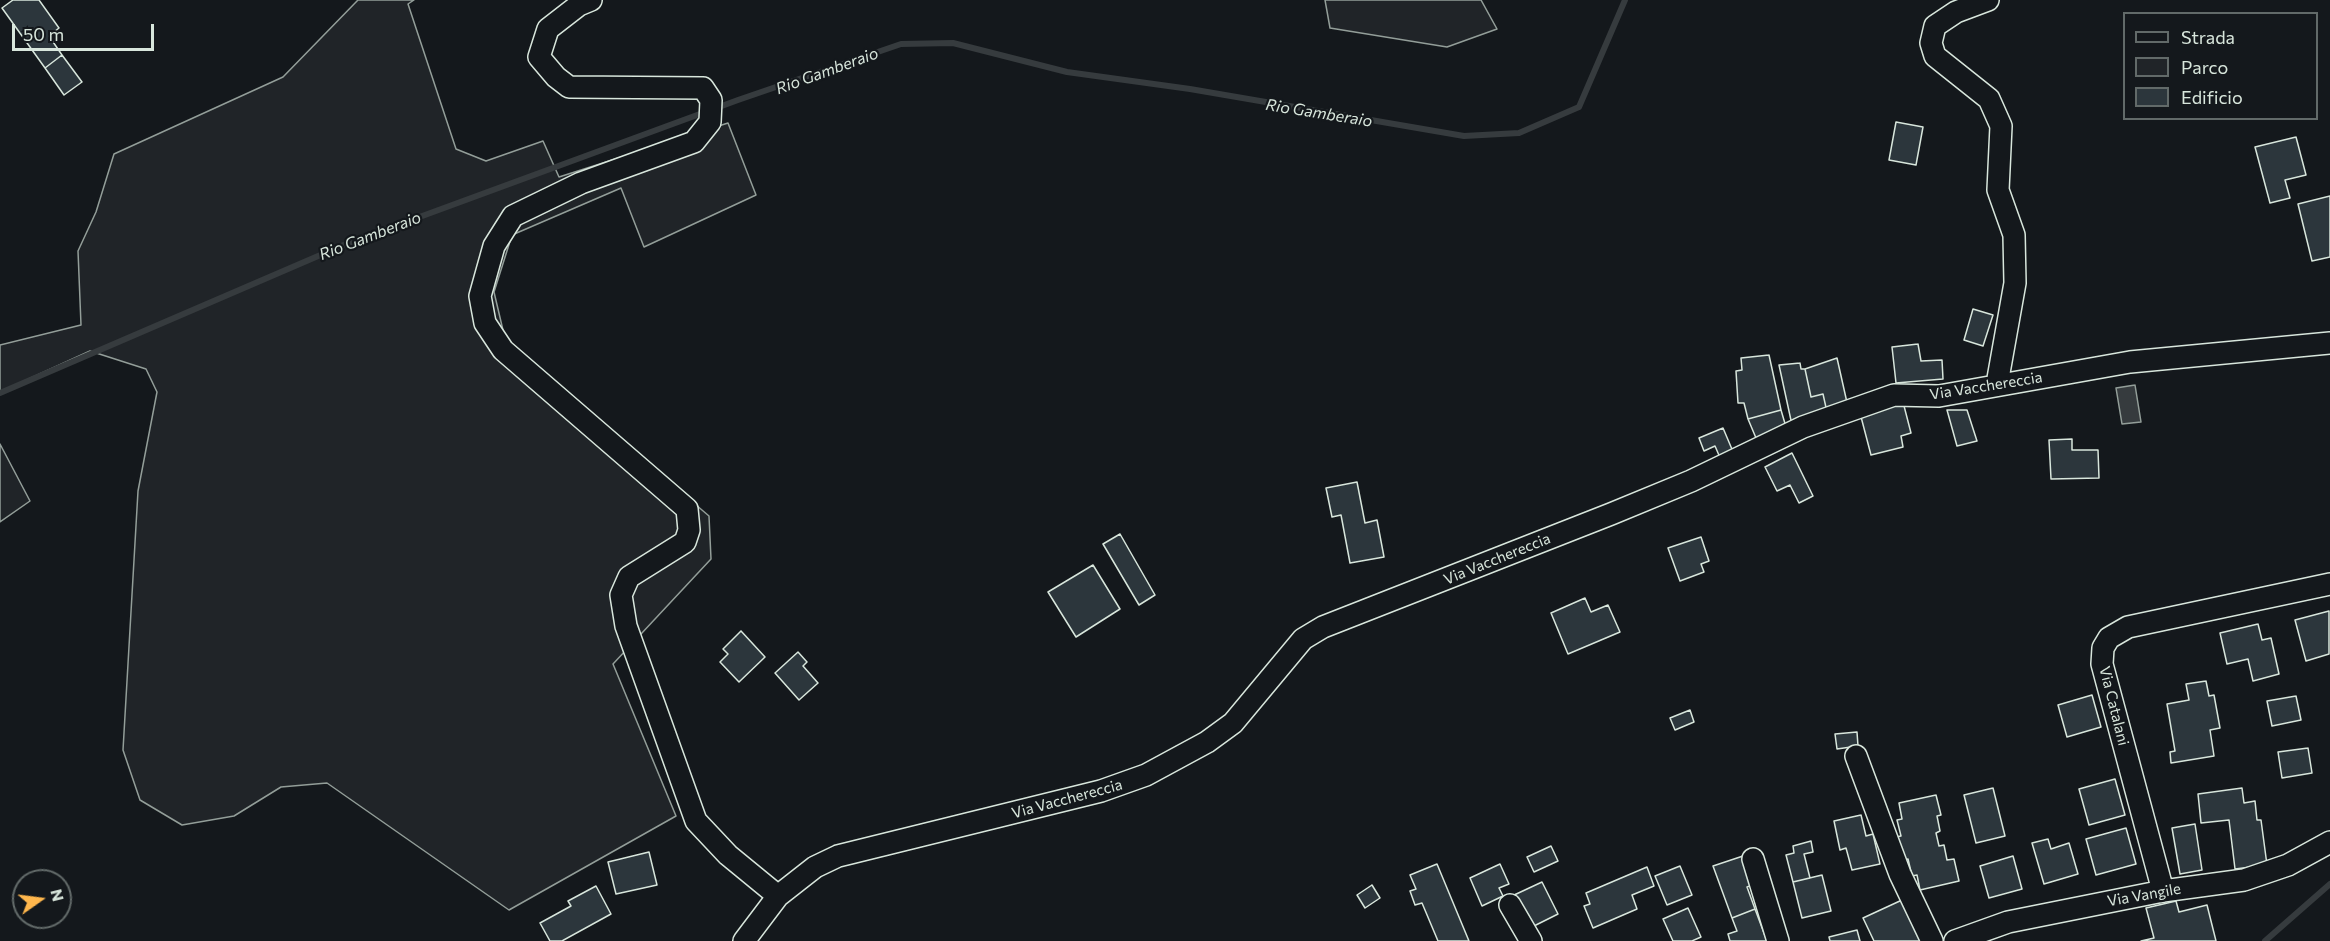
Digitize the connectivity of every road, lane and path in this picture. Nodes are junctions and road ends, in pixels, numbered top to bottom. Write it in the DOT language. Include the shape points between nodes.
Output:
graph roads {
  1 [pos="591,0"];
  2 [pos="1988,0"];
  3 [pos="2330,343"];
  4 [pos="1997,384"];
  5 [pos="2330,584"];
  6 [pos="1856,756"];
  7 [pos="2330,842"];
  8 [pos="1753,859"];
  9 [pos="2163,891"];
  10 [pos="778,896"];
  11 [pos="1510,905"];
  12 [pos="744,941"];
  13 [pos="1531,941"];
  14 [pos="1778,941"];
  15 [pos="1932,941"];
  16 [pos="1955,941"];
  1 -- 10 [label="street" via="548,29 539,57 556,77 569,87 703,88 711,100 710,122 694,142 581,183 513,216 494,246 480,297 485,323 503,350 687,509 689,530 685,542 629,577 621,595 626,626 696,821 728,855"];
  2 -- 4 [label="street" via="1956,12 1935,26 1931,43 1935,56 1989,99 2001,126 1998,190 2014,234 2015,283"];
  3 -- 4 [label="street, Via Vacchereccia" via="2130,362"];
  4 -- 10 [label="street, Via Vacchereccia" via="1939,396 1894,395 1803,427 1691,481 1358,612 1303,639 1233,723 1165,766 1101,791 838,856 815,867"];
  5 -- 9 [label="street, Via Catalani" via="2128,627 2109,638 2103,648 2102,664"];
  6 -- 15 [label="street" via="1900,874"];
  7 -- 9 [label="street, Via Vangile" via="2288,865 2244,880"];
  8 -- 14 [label="street"];
  9 -- 16 [label="street, Via Vangile" via="2008,922"];
  10 -- 12 [label="street, Via Vacchereccia"];
  11 -- 13 [label="street"];
}
